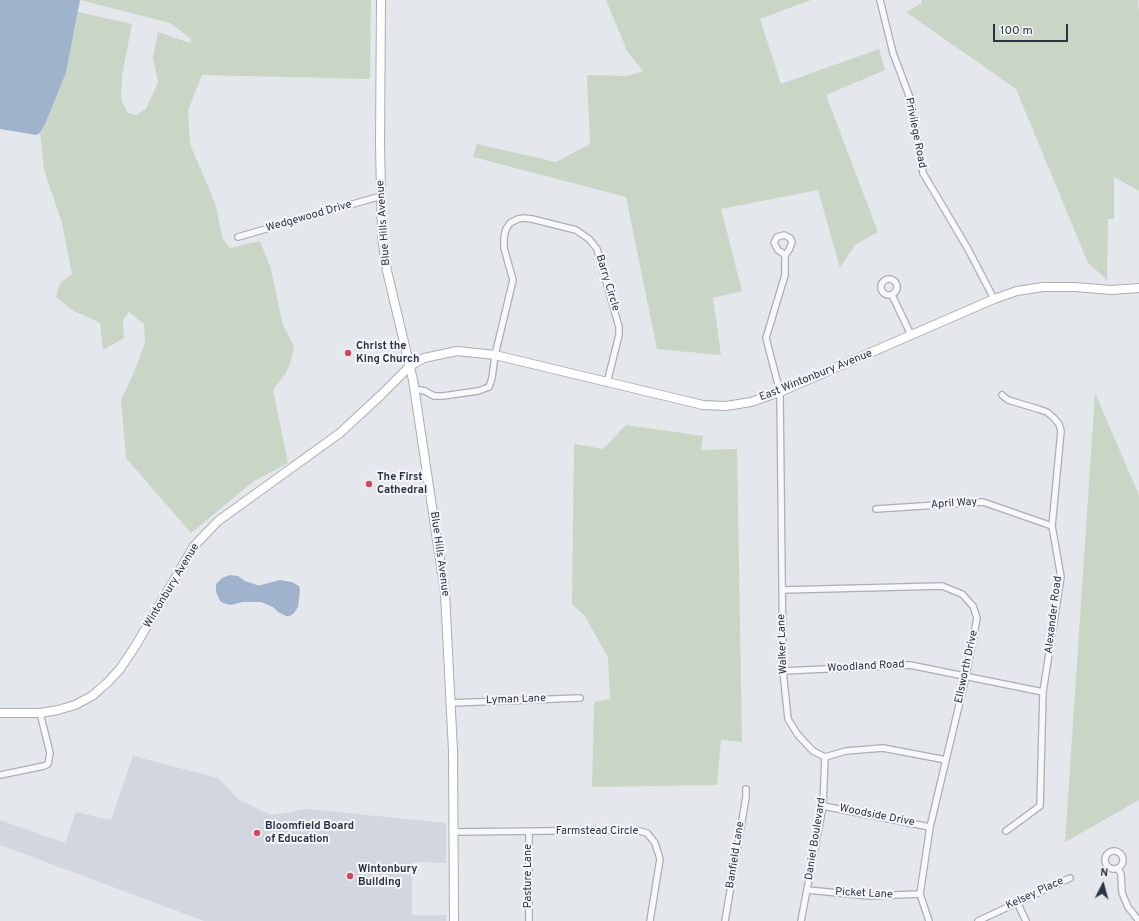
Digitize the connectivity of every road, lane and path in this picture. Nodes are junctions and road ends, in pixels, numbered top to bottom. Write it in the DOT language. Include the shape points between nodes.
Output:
graph roads {
  1 [pos="381,0"];
  2 [pos="880,0"];
  3 [pos="381,196"];
  4 [pos="238,237"];
  5 [pos="785,255"];
  6 [pos="1139,288"];
  7 [pos="892,295"];
  8 [pos="994,299"];
  9 [pos="911,335"];
  10 [pos="495,355"];
  11 [pos="410,366"];
  12 [pos="608,383"];
  13 [pos="415,389"];
  14 [pos="780,392"];
  15 [pos="1002,395"];
  16 [pos="876,508"];
  17 [pos="1052,526"];
  18 [pos="782,590"];
  19 [pos="783,671"];
  20 [pos="966,676"];
  21 [pos="1043,692"];
  22 [pos="580,698"];
  23 [pos="451,703"];
  24 [pos="0,713"];
  25 [pos="40,713"];
  26 [pos="825,757"];
  27 [pos="946,760"];
  28 [pos="0,775"];
  29 [pos="746,790"];
  30 [pos="823,806"];
  31 [pos="930,827"];
  32 [pos="1006,831"];
  33 [pos="453,832"];
  34 [pos="529,832"];
  35 [pos="1118,868"];
  36 [pos="1070,878"];
  37 [pos="807,890"];
  38 [pos="920,894"];
  39 [pos="1017,902"];
  40 [pos="454,921"];
  41 [pos="529,921"];
  42 [pos="650,921"];
  43 [pos="726,921"];
  44 [pos="801,921"];
  45 [pos="929,921"];
  46 [pos="978,921"];
  47 [pos="1026,921"];
  48 [pos="1139,921"];
  1 -- 3 [label="main road, Blue Hills Avenue"];
  2 -- 8 [label="street, Privilege Road" via="893,53 910,98 923,172"];
  3 -- 4 [label="street, Wedgewood Drive"];
  3 -- 11 [label="main road, Blue Hills Avenue" via="382,237 387,271"];
  5 -- 14 [label="street, Walker Lane" via="785,275 766,338"];
  6 -- 8 [label="main road, East Wintonbury Avenue" via="1111,290 1043,287 1017,291"];
  7 -- 9 [label="street"];
  8 -- 9 [label="main road, East Wintonbury Avenue"];
  9 -- 14 [label="main road, East Wintonbury Avenue"];
  10 -- 11 [label="main road, East Wintonbury Avenue" via="453,351 424,358"];
  10 -- 12 [label="main road, East Wintonbury Avenue"];
  10 -- 12 [label="street, Barry Circle" via="513,281 503,244 507,227 515,220 524,218 564,226 580,232 596,247 618,320 619,336"];
  10 -- 13 [label="street, Barry Circle" via="491,382 485,390 437,396"];
  11 -- 13 [label="main road, Blue Hills Avenue"];
  11 -- 25 [label="main road, Wintonbury Avenue" via="340,433 218,521 194,546 136,645 108,682 92,696 75,705"];
  12 -- 14 [label="main road, East Wintonbury Avenue" via="703,405 726,406 751,402"];
  13 -- 23 [label="main road, Blue Hills Avenue" via="445,593"];
  14 -- 18 [label="street, Walker Lane"];
  15 -- 17 [label="street, Alexander Road" via="1008,400 1047,412 1059,424 1061,431"];
  16 -- 17 [label="street, April Way" via="983,502"];
  17 -- 21 [label="street, Alexander Road" via="1061,577"];
  18 -- 19 [label="street, Walker Lane"];
  18 -- 20 [label="street, Ellsworth Drive" via="942,586 962,594 973,606 977,618"];
  19 -- 20 [label="street, Woodland Road" via="910,665"];
  19 -- 26 [label="street, Walker Lane" via="788,719 813,751"];
  20 -- 21 [label="street, Woodland Road"];
  20 -- 27 [label="street, Ellsworth Drive"];
  21 -- 32 [label="street, Alexander Road" via="1040,806"];
  22 -- 23 [label="street, Lyman Lane"];
  23 -- 33 [label="main road, Blue Hills Avenue"];
  24 -- 25 [label="main road, Wintonbury Avenue"];
  25 -- 28 [label="street" via="50,753 48,764"];
  26 -- 27 [label="street" via="846,751 883,748"];
  26 -- 30 [label="street, Daniel Boulevard"];
  27 -- 31 [label="street, Ellsworth Drive"];
  29 -- 43 [label="street, Banfield Lane"];
  30 -- 31 [label="street, Woodside Drive"];
  30 -- 37 [label="street, Daniel Boulevard"];
  31 -- 38 [label="street, Ellsworth Drive"];
  33 -- 34 [label="street, Farmstead Circle"];
  33 -- 40 [label="main road, Blue Hills Avenue"];
  34 -- 41 [label="street, Pasture Lane"];
  34 -- 42 [label="street, Farmstead Circle" via="647,832 655,843 660,859"];
  35 -- 48 [label="street" via="1121,874 1122,893 1128,907"];
  36 -- 39 [label="street, Kelsey Place"];
  37 -- 38 [label="street, Picket Lane" via="870,896"];
  37 -- 44 [label="street, Daniel Boulevard"];
  38 -- 45 [label="street, Ellsworth Drive"];
  39 -- 46 [label="street, Kelsey Place"];
  39 -- 47 [label="street"];
}
